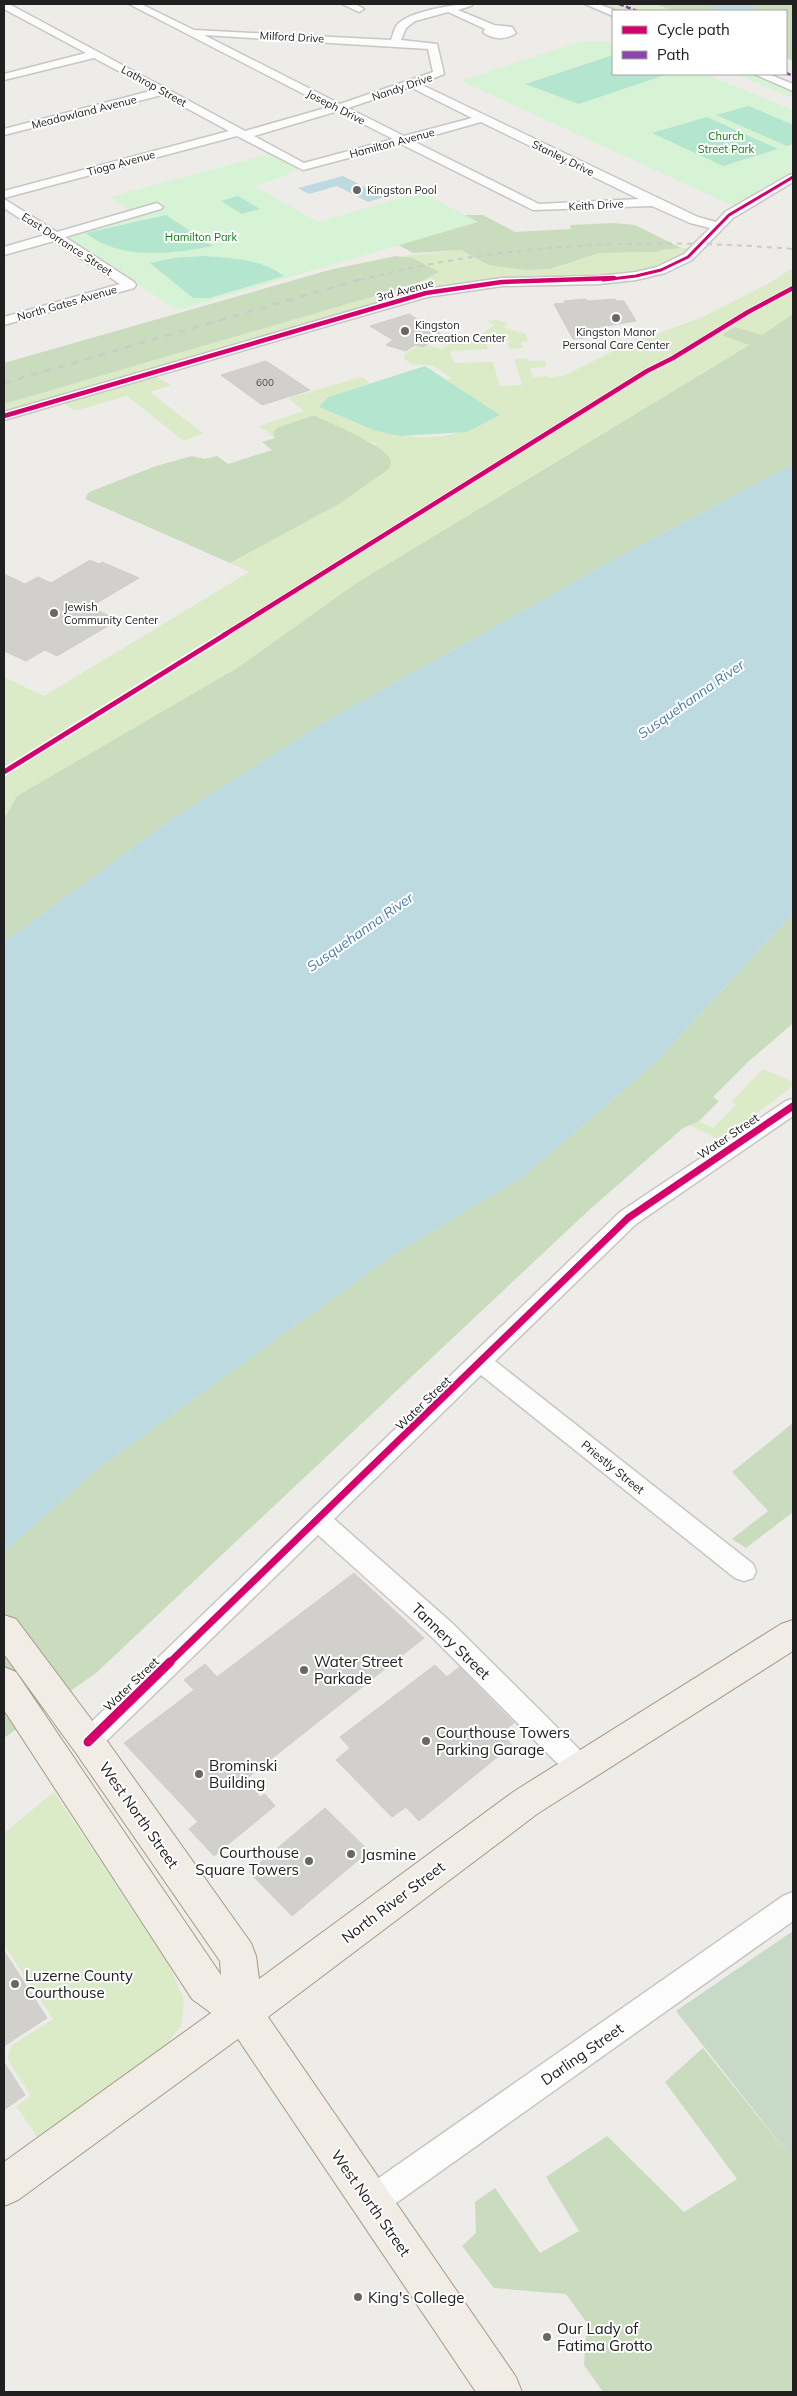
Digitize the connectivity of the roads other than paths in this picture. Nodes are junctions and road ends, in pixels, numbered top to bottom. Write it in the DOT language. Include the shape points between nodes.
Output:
graph roads {
  1 [pos="134,4"];
  2 [pos="347,4"];
  3 [pos="468,4"];
  4 [pos="590,4"];
  5 [pos="4,5"];
  6 [pos="359,9"];
  7 [pos="448,9"];
  8 [pos="612,13"];
  9 [pos="28,18"];
  10 [pos="12,21"];
  11 [pos="492,28"];
  12 [pos="190,32"];
  13 [pos="395,43"];
  14 [pos="96,54"];
  15 [pos="762,75"];
  16 [pos="4,77"];
  17 [pos="410,84"];
  18 [pos="793,88"];
  19 [pos="164,91"];
  20 [pos="338,108"];
  21 [pos="480,119"];
  22 [pos="4,132"];
  23 [pos="241,134"];
  24 [pos="402,141"];
  25 [pos="303,167"];
  26 [pos="793,177"];
  27 [pos="4,195"];
  28 [pos="654,202"];
  29 [pos="4,203"];
  30 [pos="157,207"];
  31 [pos="538,208"];
  32 [pos="717,226"];
  33 [pos="57,236"];
  34 [pos="4,251"];
  35 [pos="130,285"];
  36 [pos="4,320"];
  37 [pos="4,416"];
  38 [pos="793,1106"];
  39 [pos="482,1362"];
  40 [pos="317,1519"];
  41 [pos="744,1571"];
  42 [pos="4,1629"];
  43 [pos="793,1634"];
  44 [pos="4,1682"];
  45 [pos="88,1742"];
  46 [pos="580,1768"];
  47 [pos="793,1905"];
  48 [pos="243,2013"];
  49 [pos="4,2186"];
  50 [pos="371,2202"];
  51 [pos="500,2392"];
  1 -- 12 [label="street, Joseph Drive"];
  2 -- 6 [label="street"];
  3 -- 7 [label="street"];
  4 -- 8 [label="street"];
  5 -- 9 [label="street, Lathrop Street"];
  7 -- 11 [label="street"];
  7 -- 13 [label="street" via="412,18 401,27"];
  9 -- 10 [label="street"];
  9 -- 14 [label="street, Lathrop Street"];
  12 -- 13 [label="street, Milford Drive"];
  12 -- 20 [label="street, Joseph Drive"];
  13 -- 17 [label="street, Nandy Drive" via="433,46 438,74"];
  14 -- 16 [label="street"];
  14 -- 19 [label="street, Lathrop Street"];
  15 -- 18 [label="street"];
  17 -- 20 [label="street, Nandy Drive"];
  17 -- 21 [label="street, Stanley Drive"];
  19 -- 22 [label="street, Meadowland Avenue"];
  19 -- 23 [label="street, Lathrop Street"];
  20 -- 23 [label="street, Nandy Drive"];
  20 -- 24 [label="street, Joseph Drive"];
  21 -- 24 [label="street, Hamilton Avenue"];
  21 -- 28 [label="street, Stanley Drive"];
  23 -- 25 [label="street, Lathrop Street"];
  23 -- 27 [label="street, Tioga Avenue"];
  24 -- 25 [label="street, Hamilton Avenue"];
  24 -- 31 [label="street, Joseph Drive"];
  26 -- 32 [label="street, 3rd Avenue"];
  28 -- 31 [label="street, Keith Drive"];
  28 -- 32 [label="street, Stanley Drive" via="694,220"];
  29 -- 33 [label="street, East Dorrance Street"];
  30 -- 33 [label="street"];
  32 -- 37 [label="street, 3rd Avenue" via="688,257 661,270 600,280 502,282 426,293"];
  33 -- 34 [label="street"];
  33 -- 35 [label="street, East Dorrance Street"];
  35 -- 36 [label="street, North Gates Avenue"];
  38 -- 39 [label="street, Water Street" via="628,1218"];
  39 -- 40 [label="street, Water Street"];
  39 -- 41 [label="street, Priestly Street"];
  40 -- 45 [label="street, Water Street"];
  40 -- 46 [label="street, Tannery Street" via="443,1631"];
  42 -- 45 [label="main road, West North Street"];
  43 -- 46 [label="main road, North River Street"];
  44 -- 48 [label="main road, West North Street" via="205,1986"];
  45 -- 48 [label="main road, West North Street" via="238,1956"];
  46 -- 48 [label="main road, North River Street" via="526,1803"];
  47 -- 50 [label="street, Darling Street"];
  48 -- 49 [label="main road, North River Street"];
  48 -- 50 [label="main road, West North Street"];
  50 -- 51 [label="main road, West North Street"];
}
